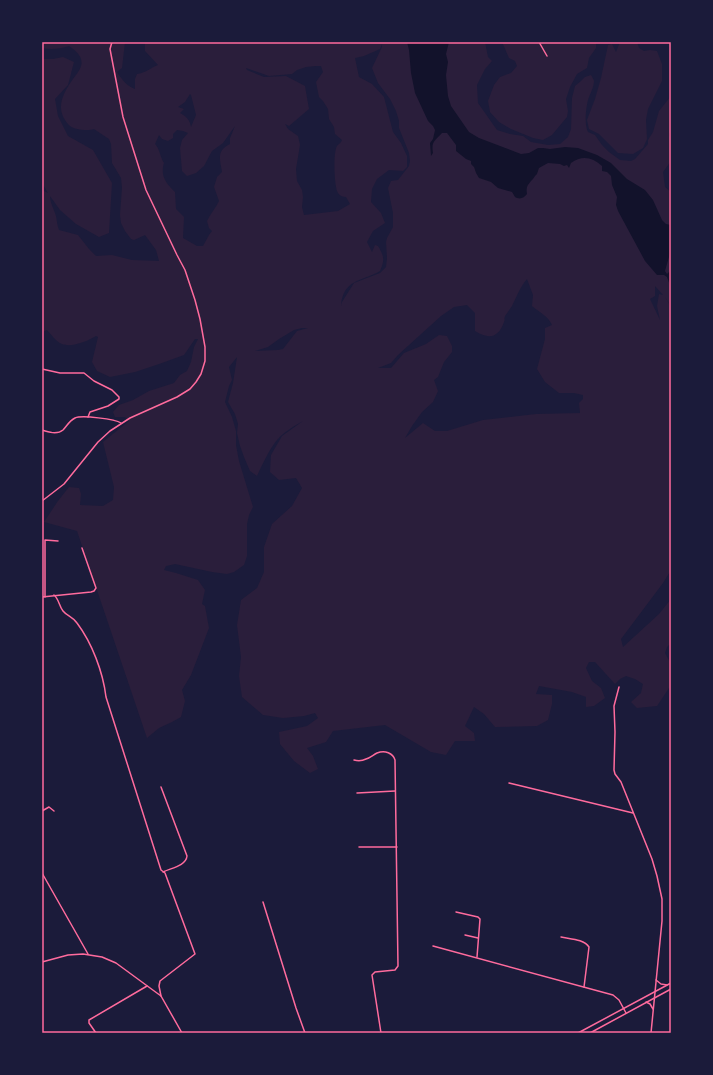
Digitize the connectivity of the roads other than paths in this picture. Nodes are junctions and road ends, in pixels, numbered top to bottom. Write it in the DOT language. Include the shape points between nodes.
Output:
graph roads {
  1 [pos="112,42"];
  2 [pos="539,42"];
  3 [pos="546,56"];
  4 [pos="42,369"];
  5 [pos="88,417"];
  6 [pos="121,423"];
  7 [pos="42,430"];
  8 [pos="42,501"];
  9 [pos="58,541"];
  10 [pos="82,548"];
  11 [pos="54,595"];
  12 [pos="42,597"];
  13 [pos="45,597"];
  14 [pos="619,687"];
  15 [pos="354,760"];
  16 [pos="509,783"];
  17 [pos="162,788"];
  18 [pos="395,791"];
  19 [pos="357,793"];
  20 [pos="42,811"];
  21 [pos="54,811"];
  22 [pos="633,813"];
  23 [pos="359,847"];
  24 [pos="397,847"];
  25 [pos="163,872"];
  26 [pos="42,873"];
  27 [pos="263,902"];
  28 [pos="456,912"];
  29 [pos="465,935"];
  30 [pos="561,937"];
  31 [pos="478,938"];
  32 [pos="433,946"];
  33 [pos="88,954"];
  34 [pos="476,957"];
  35 [pos="42,962"];
  36 [pos="656,980"];
  37 [pos="670,983"];
  38 [pos="147,986"];
  39 [pos="584,987"];
  40 [pos="671,989"];
  41 [pos="655,992"];
  42 [pos="161,996"];
  43 [pos="654,998"];
  44 [pos="646,1002"];
  45 [pos="623,1009"];
  46 [pos="653,1009"];
  47 [pos="626,1013"];
  48 [pos="96,1033"];
  49 [pos="182,1033"];
  50 [pos="305,1033"];
  51 [pos="381,1033"];
  52 [pos="578,1033"];
  53 [pos="590,1033"];
  54 [pos="650,1033"];
  1 -- 6 [label="street" via="110,49 123,117 146,190 185,270 200,319 206,352 203,370 190,389 181,396"];
  2 -- 3 [label="street"];
  4 -- 5 [label="street" via="84,374 120,397 108,406 90,412"];
  5 -- 6 [label="street"];
  5 -- 7 [label="street" via="76,418 59,432"];
  6 -- 8 [label="street" via="101,438 64,484"];
  9 -- 13 [label="street" via="45,540"];
  10 -- 11 [label="street" via="96,588 91,592"];
  11 -- 13 [label="street"];
  11 -- 25 [label="street" via="63,611 77,623 97,660 106,697"];
  12 -- 13 [label="street"];
  14 -- 22 [label="street" via="614,706 614,770"];
  15 -- 18 [label="street" via="365,760 380,752 392,754 395,760"];
  16 -- 22 [label="street"];
  17 -- 25 [label="street" via="187,856 184,863"];
  18 -- 19 [label="street"];
  18 -- 24 [label="street"];
  20 -- 21 [label="street" via="49,808"];
  22 -- 36 [label="street" via="652,859 662,899"];
  23 -- 24 [label="street"];
  24 -- 51 [label="street" via="398,967 395,970 374,972 372,975"];
  25 -- 42 [label="street" via="195,954 160,981"];
  26 -- 33 [label="street"];
  27 -- 50 [label="street"];
  28 -- 31 [label="street" via="480,919"];
  29 -- 31 [label="street"];
  30 -- 39 [label="street" via="581,941 589,947"];
  31 -- 34 [label="street"];
  32 -- 34 [label="street"];
  33 -- 35 [label="street" via="73,954"];
  33 -- 38 [label="street" via="116,963"];
  34 -- 39 [label="street"];
  36 -- 37 [label="street" via="664,985"];
  36 -- 41 [label="street"];
  37 -- 41 [label="street"];
  38 -- 42 [label="street"];
  38 -- 48 [label="street" via="89,1020"];
  39 -- 45 [label="street" via="614,996"];
  40 -- 43 [label="street"];
  41 -- 43 [label="street"];
  41 -- 45 [label="street"];
  42 -- 49 [label="street"];
  43 -- 44 [label="street"];
  43 -- 46 [label="street"];
  44 -- 46 [label="street"];
  44 -- 47 [label="street"];
  45 -- 47 [label="street"];
  45 -- 52 [label="street"];
  46 -- 54 [label="street"];
  47 -- 53 [label="street"];
}
